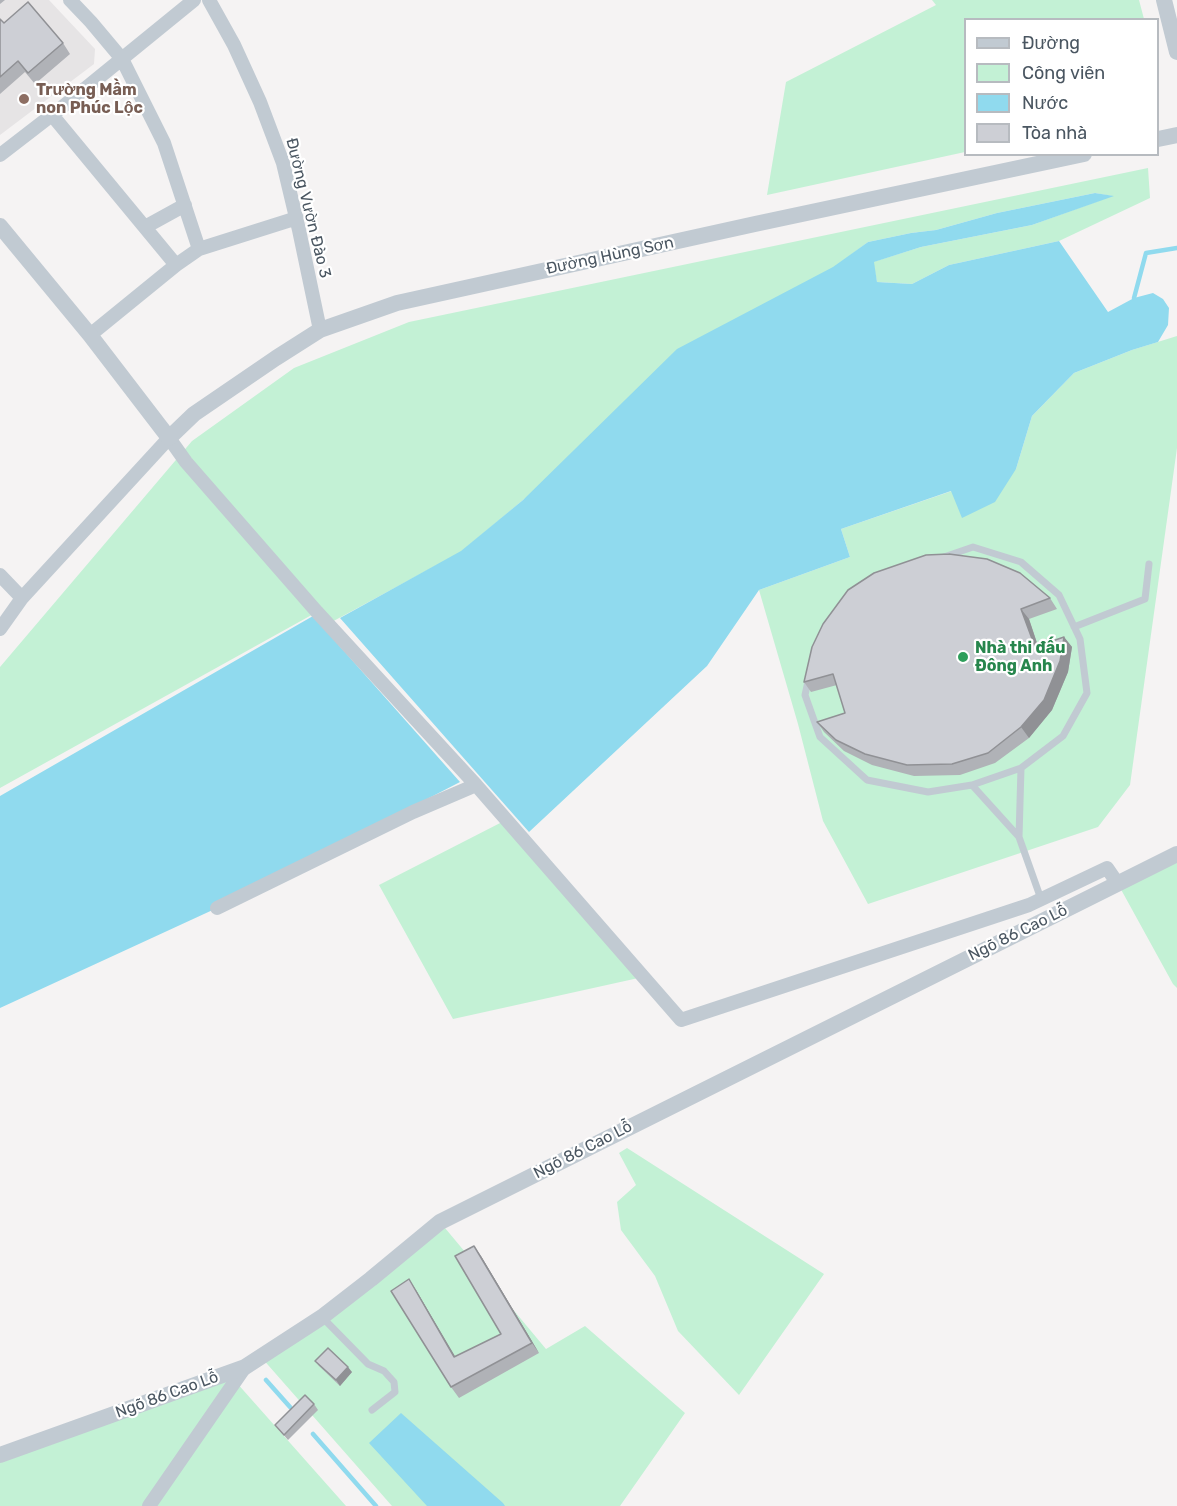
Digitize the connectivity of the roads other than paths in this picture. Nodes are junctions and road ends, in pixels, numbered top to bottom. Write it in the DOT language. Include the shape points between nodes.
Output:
graph roads {
  1 [pos="70,0"];
  2 [pos="195,0"];
  3 [pos="208,0"];
  4 [pos="1164,0"];
  5 [pos="1177,52"];
  6 [pos="122,59"];
  7 [pos="52,115"];
  8 [pos="1177,135"];
  9 [pos="1159,139"];
  10 [pos="0,155"];
  11 [pos="1075,156"];
  12 [pos="185,206"];
  13 [pos="297,218"];
  14 [pos="0,226"];
  15 [pos="145,227"];
  16 [pos="199,249"];
  17 [pos="177,265"];
  18 [pos="320,330"];
  19 [pos="90,335"];
  20 [pos="169,438"];
  21 [pos="940,558"];
  22 [pos="1149,564"];
  23 [pos="0,575"];
  24 [pos="22,598"];
  25 [pos="1074,627"];
  26 [pos="0,629"];
  27 [pos="812,664"];
  28 [pos="1021,768"];
  29 [pos="476,785"];
  30 [pos="972,785"];
  31 [pos="1019,837"];
  32 [pos="1177,854"];
  33 [pos="1118,884"];
  34 [pos="1041,899"];
  35 [pos="217,908"];
  36 [pos="322,1317"];
  37 [pos="245,1366"];
  38 [pos="372,1410"];
  39 [pos="0,1455"];
  40 [pos="150,1506"];
  1 -- 6 [label="street"];
  2 -- 6 [label="street"];
  3 -- 13 [label="street, Đường Vườn Đào 3" via="260,102 283,163"];
  4 -- 5 [label="street"];
  6 -- 7 [label="street"];
  6 -- 12 [label="street" via="164,143"];
  7 -- 10 [label="street"];
  7 -- 15 [label="street"];
  8 -- 9 [label="street"];
  11 -- 18 [label="street, Đường Hùng Sơn" via="409,300"];
  12 -- 15 [label="street"];
  12 -- 16 [label="street"];
  13 -- 16 [label="street"];
  13 -- 18 [label="street, Đường Vườn Đào 3"];
  14 -- 19 [label="street"];
  15 -- 17 [label="street"];
  16 -- 17 [label="street"];
  17 -- 19 [label="street"];
  18 -- 20 [label="street, Đường Hùng Sơn" via="195,414"];
  19 -- 20 [label="street"];
  20 -- 24 [label="street"];
  20 -- 29 [label="street" via="317,612"];
  21 -- 25 [label="lane" via="973,547 1021,562 1059,595"];
  22 -- 25 [label="lane" via="1145,599"];
  23 -- 24 [label="street"];
  24 -- 26 [label="street"];
  25 -- 28 [label="lane" via="1080,639 1087,693 1064,736"];
  27 -- 30 [label="lane" via="805,695 820,737 867,780 928,792"];
  28 -- 30 [label="lane"];
  28 -- 31 [label="lane"];
  29 -- 34 [label="street" via="681,1020"];
  29 -- 35 [label="street"];
  30 -- 31 [label="lane"];
  31 -- 34 [label="lane"];
  32 -- 33 [label="street, Ngõ 86 Cao Lỗ"];
  33 -- 34 [label="street" via="1107,868"];
  33 -- 36 [label="street, Ngõ 86 Cao Lỗ" via="440,1222"];
  36 -- 37 [label="street, Ngõ 86 Cao Lỗ"];
  36 -- 38 [label="lane" via="368,1364 384,1371 394,1382 395,1392"];
  37 -- 39 [label="street, Ngõ 86 Cao Lỗ"];
  37 -- 40 [label="street"];
}
